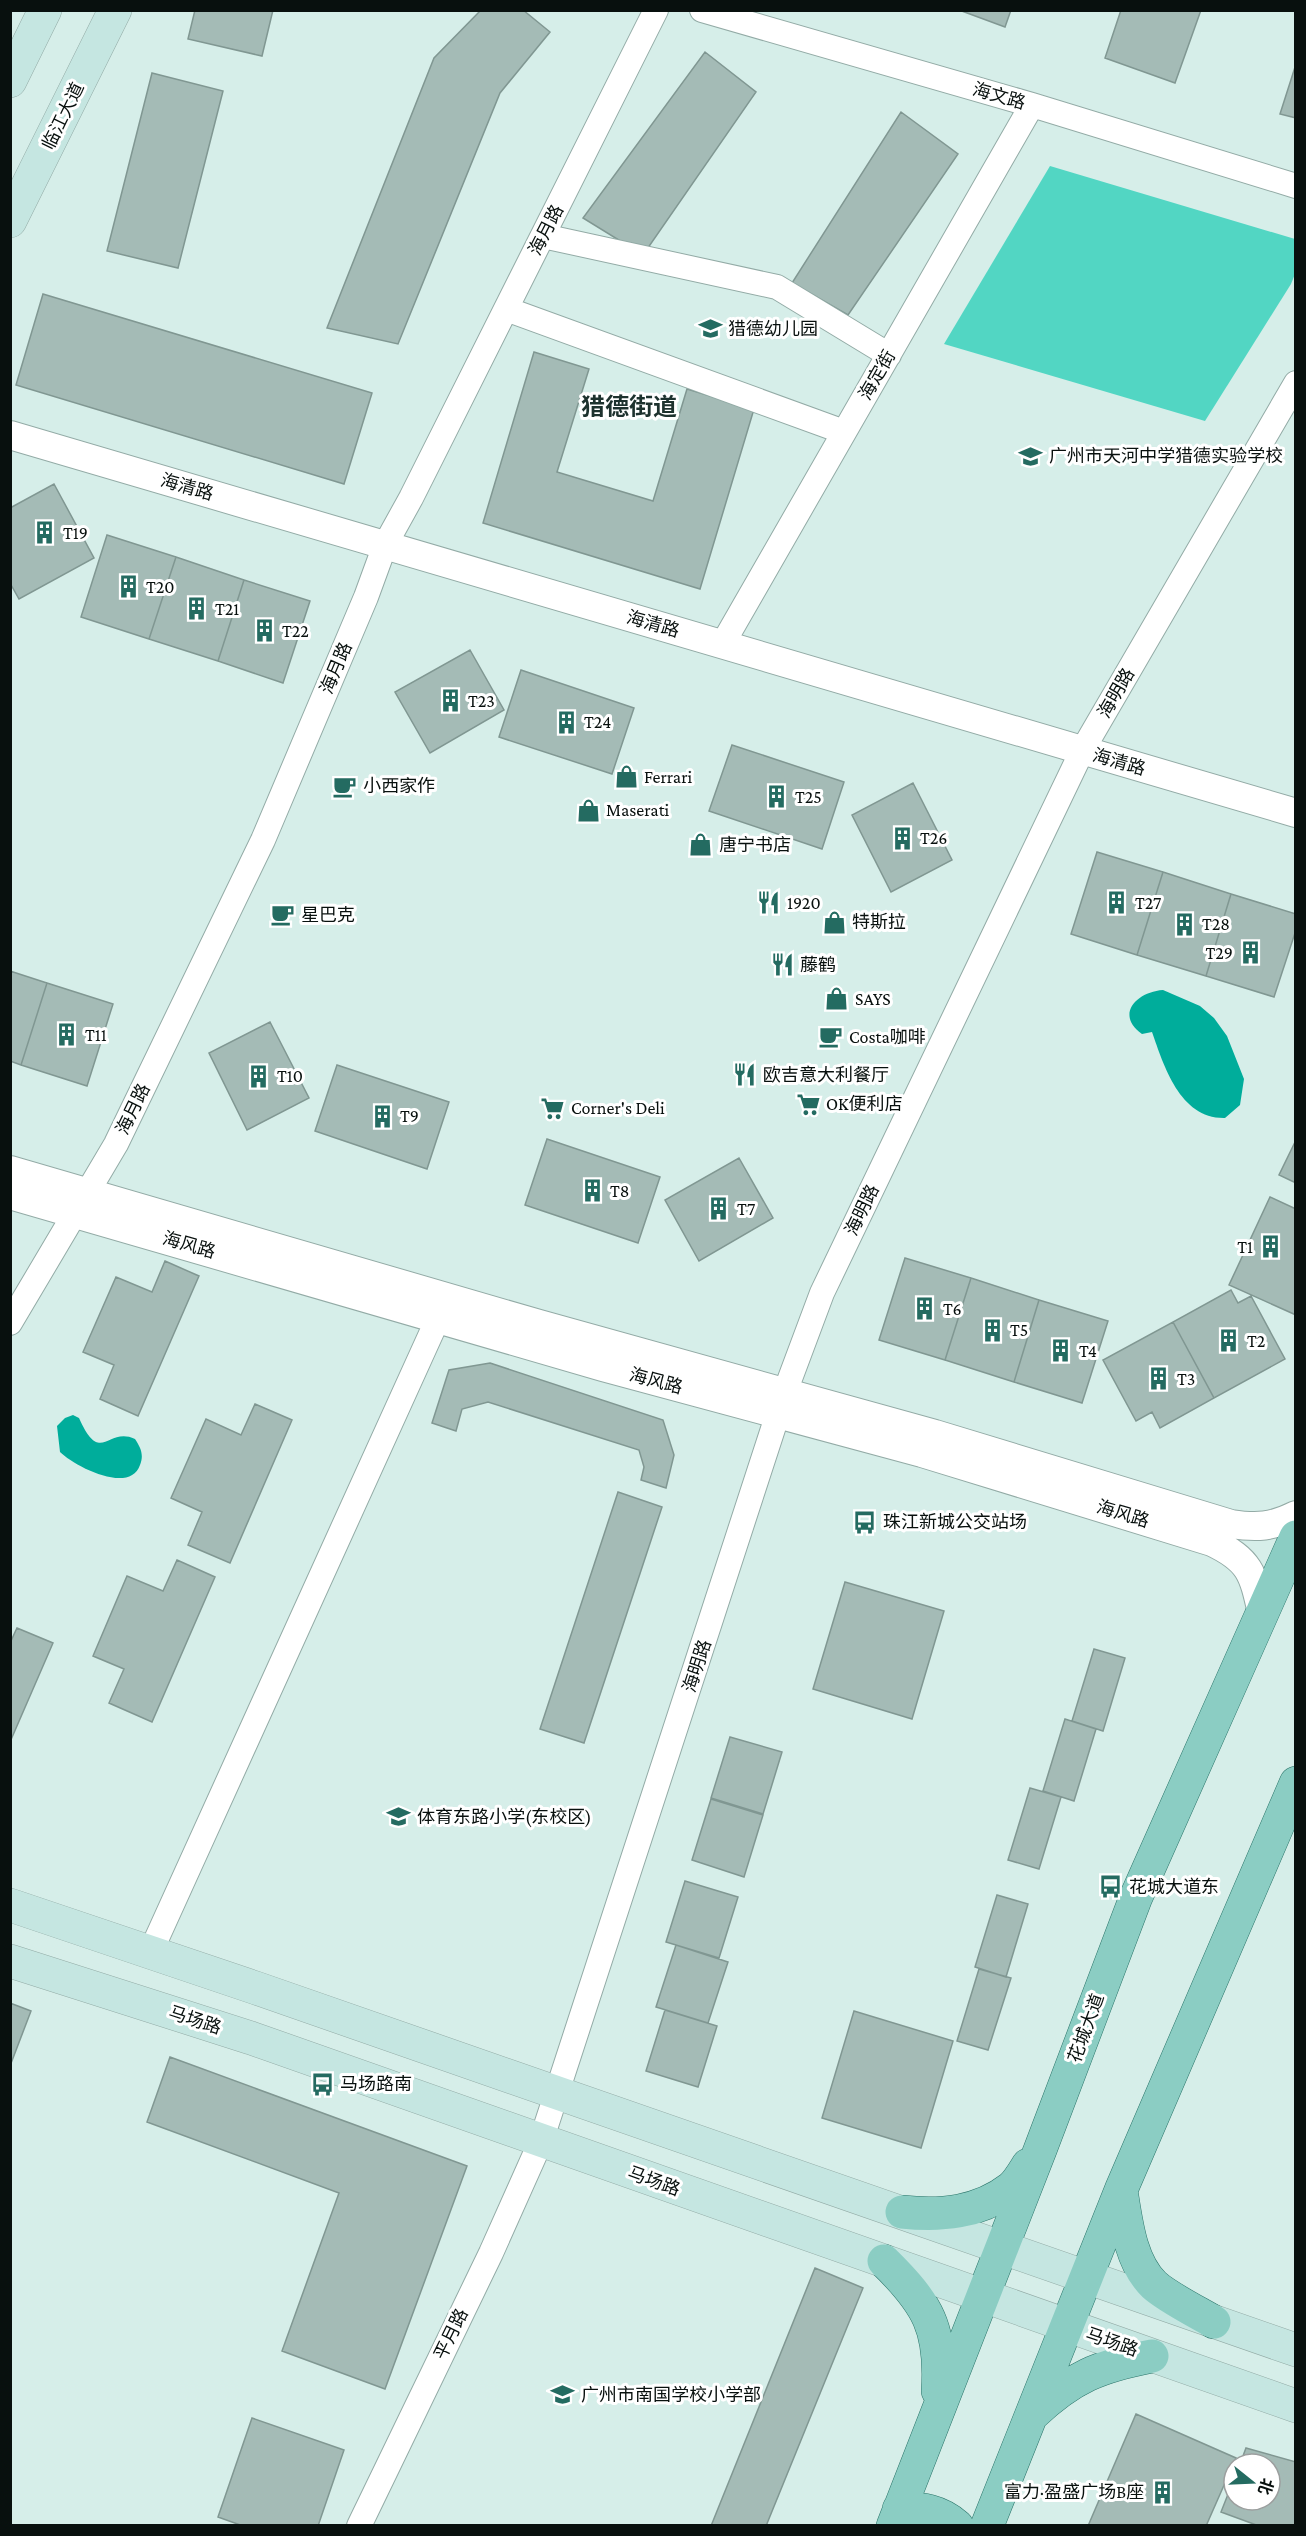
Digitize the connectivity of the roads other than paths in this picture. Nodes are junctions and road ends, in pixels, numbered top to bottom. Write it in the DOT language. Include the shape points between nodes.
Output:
graph roads {
  1 [pos="45,10"];
  2 [pos="115,10"];
  3 [pos="656,10"];
  4 [pos="702,10"];
  5 [pos="10,81"];
  6 [pos="1032,105"];
  7 [pos="1296,186"];
  8 [pos="10,221"];
  9 [pos="543,236"];
  10 [pos="506,309"];
  11 [pos="889,355"];
  12 [pos="1296,383"];
  13 [pos="844,432"];
  14 [pos="10,435"];
  15 [pos="385,545"];
  16 [pos="722,645"];
  17 [pos="1082,751"];
  18 [pos="1296,813"];
  19 [pos="10,1170"];
  20 [pos="10,1195"];
  21 [pos="82,1202"];
  22 [pos="443,1308"];
  23 [pos="10,1323"];
  24 [pos="781,1403"];
  25 [pos="1296,1515"];
  26 [pos="1296,1537"];
  27 [pos="1262,1613"];
  28 [pos="1296,1783"];
  29 [pos="10,1905"];
  30 [pos="151,1951"];
  31 [pos="10,1960"];
  32 [pos="558,2093"];
  33 [pos="541,2141"];
  34 [pos="1040,2150"];
  35 [pos="1121,2190"];
  36 [pos="902,2212"];
  37 [pos="1002,2248"];
  38 [pos="884,2261"];
  39 [pos="1086,2277"];
  40 [pos="983,2296"];
  41 [pos="1214,2322"];
  42 [pos="1067,2326"];
  43 [pos="1296,2350"];
  44 [pos="1152,2356"];
  45 [pos="1293,2399"];
  46 [pos="937,2413"];
  47 [pos="1030,2418"];
  48 [pos="896,2517"];
  49 [pos="359,2526"];
  50 [pos="957,2526"];
  51 [pos="987,2526"];
  1 -- 5 [label="main road"];
  2 -- 8 [label="main road, 临江大道"];
  3 -- 9 [label="street, 海月路"];
  4 -- 6 [label="street, 海文路"];
  6 -- 7 [label="street, 海文路"];
  6 -- 11 [label="street, 海定街"];
  9 -- 10 [label="street, 海月路"];
  9 -- 11 [label="street" via="777,287"];
  10 -- 13 [label="street"];
  10 -- 15 [label="street, 海月路"];
  11 -- 13 [label="street, 海定街"];
  12 -- 17 [label="street, 海明路"];
  13 -- 16 [label="street, 海定街"];
  14 -- 15 [label="street, 海清路"];
  15 -- 16 [label="street, 海清路"];
  15 -- 21 [label="street, 海月路" via="263,840 116,1144"];
  16 -- 17 [label="street, 海清路"];
  17 -- 18 [label="street, 海清路"];
  17 -- 24 [label="street, 海明路" via="822,1293"];
  19 -- 21 [label="street, 海风路"];
  20 -- 21 [label="street, 海风路"];
  21 -- 22 [label="street, 海风路"];
  21 -- 23 [label="street, 海月路"];
  22 -- 24 [label="street, 海风路"];
  22 -- 30 [label="street"];
  24 -- 25 [label="street, 海风路" via="956,1440 1231,1524 1276,1524"];
  24 -- 27 [label="street, 海风路" via="922,1454 1212,1542 1234,1552 1248,1569"];
  24 -- 32 [label="street, 海明路"];
  26 -- 27 [label="main road, 花城大道"];
  27 -- 34 [label="main road, 花城大道" via="1136,1897"];
  28 -- 35 [label="main road"];
  29 -- 30 [label="main road"];
  30 -- 32 [label="main road"];
  31 -- 33 [label="main road, 马场路" via="251,2038"];
  32 -- 33 [label="street, 海明路"];
  32 -- 36 [label="main road"];
  33 -- 38 [label="main road, 马场路"];
  33 -- 49 [label="street, 平月路"];
  34 -- 36 [label="main road" via="1012,2187 985,2203 943,2215"];
  34 -- 37 [label="main road, 花城大道"];
  35 -- 39 [label="main road"];
  35 -- 41 [label="main road" via="1128,2230 1141,2266 1155,2285"];
  36 -- 37 [label="main road"];
  37 -- 39 [label="main road"];
  37 -- 40 [label="main road, 花城大道"];
  38 -- 40 [label="main road, 马场路"];
  38 -- 46 [label="main road" via="912,2290 936,2334 940,2363"];
  39 -- 41 [label="main road"];
  39 -- 42 [label="main road"];
  40 -- 42 [label="main road, 马场路"];
  40 -- 46 [label="main road, 花城大道"];
  41 -- 43 [label="main road"];
  42 -- 44 [label="main road, 马场路"];
  42 -- 47 [label="main road"];
  44 -- 45 [label="main road, 马场路"];
  44 -- 47 [label="main road" via="1112,2364 1084,2376 1054,2394"];
  46 -- 48 [label="main road, 花城大道"];
  47 -- 51 [label="main road"];
  48 -- 50 [label="main road" via="930,2510 948,2517"];
}
